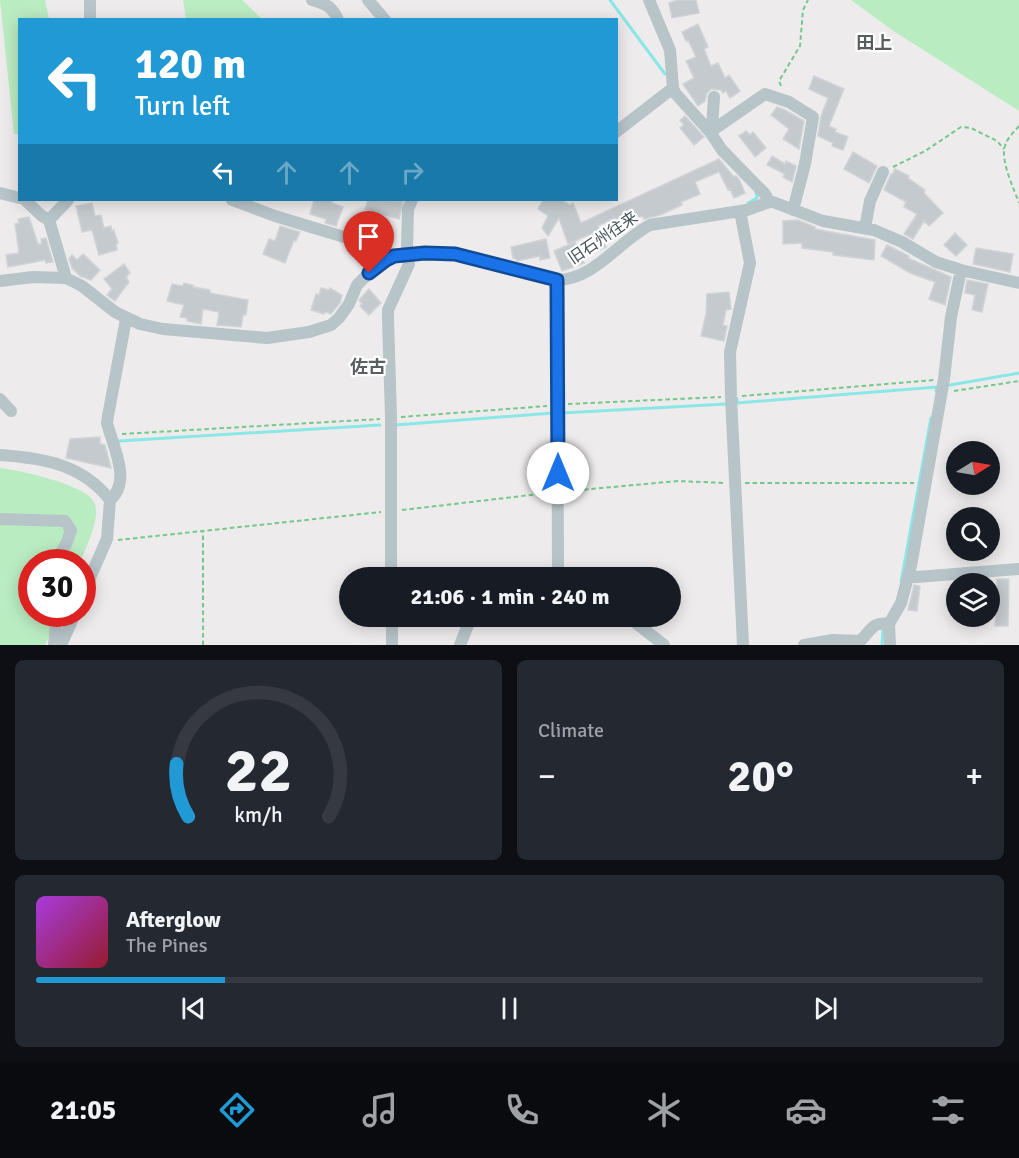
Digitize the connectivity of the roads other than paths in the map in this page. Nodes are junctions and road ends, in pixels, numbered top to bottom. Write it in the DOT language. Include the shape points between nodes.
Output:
graph roads {
  1 [pos="90,0"];
  2 [pos="312,0"];
  3 [pos="368,0"];
  4 [pos="649,0"];
  5 [pos="90,18"];
  6 [pos="337,18"];
  7 [pos="383,18"];
  8 [pos="673,88"];
  9 [pos="714,97"];
  10 [pos="816,103"];
  11 [pos="813,117"];
  12 [pos="618,130"];
  13 [pos="710,132"];
  14 [pos="883,172"];
  15 [pos="0,193"];
  16 [pos="18,198"];
  17 [pos="26,201"];
  18 [pos="67,201"];
  19 [pos="235,201"];
  20 [pos="412,201"];
  21 [pos="769,202"];
  22 [pos="793,210"];
  23 [pos="740,211"];
  24 [pos="50,220"];
  25 [pos="864,228"];
  26 [pos="394,256"];
  27 [pos="408,256"];
  28 [pos="961,270"];
  29 [pos="66,278"];
  30 [pos="0,280"];
  31 [pos="557,280"];
  32 [pos="1019,283"];
  33 [pos="126,319"];
  34 [pos="0,399"];
  35 [pos="10,411"];
  36 [pos="0,455"];
  37 [pos="110,500"];
  38 [pos="0,519"];
  39 [pos="63,549"];
  40 [pos="96,564"];
  41 [pos="391,567"];
  42 [pos="558,567"];
  43 [pos="1019,569"];
  44 [pos="909,576"];
  45 [pos="885,624"];
  46 [pos="56,627"];
  47 [pos="70,627"];
  48 [pos="392,627"];
  49 [pos="467,627"];
  50 [pos="641,627"];
  51 [pos="54,645"];
  52 [pos="62,645"];
  53 [pos="392,645"];
  54 [pos="460,645"];
  55 [pos="664,645"];
  56 [pos="743,645"];
  57 [pos="804,645"];
  58 [pos="891,645"];
  1 -- 5 [label="street"];
  2 -- 6 [label="street" via="328,4"];
  3 -- 7 [label="street"];
  4 -- 8 [label="street" via="670,50"];
  8 -- 12 [label="street"];
  8 -- 13 [label="street"];
  9 -- 13 [label="street"];
  10 -- 11 [label="street"];
  11 -- 13 [label="street" via="789,102 761,96"];
  11 -- 22 [label="street"];
  13 -- 21 [label="street"];
  14 -- 25 [label="street"];
  15 -- 16 [label="street"];
  17 -- 24 [label="street"];
  18 -- 24 [label="street"];
  19 -- 26 [label="street"];
  20 -- 27 [label="street" via="408,209"];
  21 -- 22 [label="street"];
  21 -- 23 [label="street, 旧石州往来"];
  22 -- 25 [label="street" via="823,221"];
  23 -- 31 [label="street, 旧石州往来" via="650,225 588,271"];
  23 -- 56 [label="street" via="750,263 730,352 730,396"];
  24 -- 29 [label="street"];
  25 -- 28 [label="street"];
  26 -- 27 [label="street"];
  26 -- 33 [label="street" via="357,285 339,318 309,332 248,338 163,329"];
  27 -- 31 [label="street" via="455,254"];
  27 -- 41 [label="street" via="409,264 388,310"];
  28 -- 32 [label="street"];
  28 -- 44 [label="street"];
  29 -- 30 [label="street"];
  29 -- 33 [label="street"];
  31 -- 42 [label="street, 旧石州往来"];
  33 -- 37 [label="street" via="108,416 121,470 120,486"];
  34 -- 35 [label="street"];
  36 -- 37 [label="street" via="63,464 88,477"];
  37 -- 40 [label="street" via="107,539"];
  38 -- 39 [label="street" via="65,520 71,530"];
  43 -- 44 [label="street"];
  44 -- 45 [label="street" via="901,603"];
  45 -- 57 [label="street" via="875,624 860,641"];
  45 -- 58 [label="street"];
  46 -- 51 [label="street"];
  47 -- 52 [label="street"];
  48 -- 53 [label="street"];
  49 -- 54 [label="street"];
  50 -- 55 [label="street"];
}
